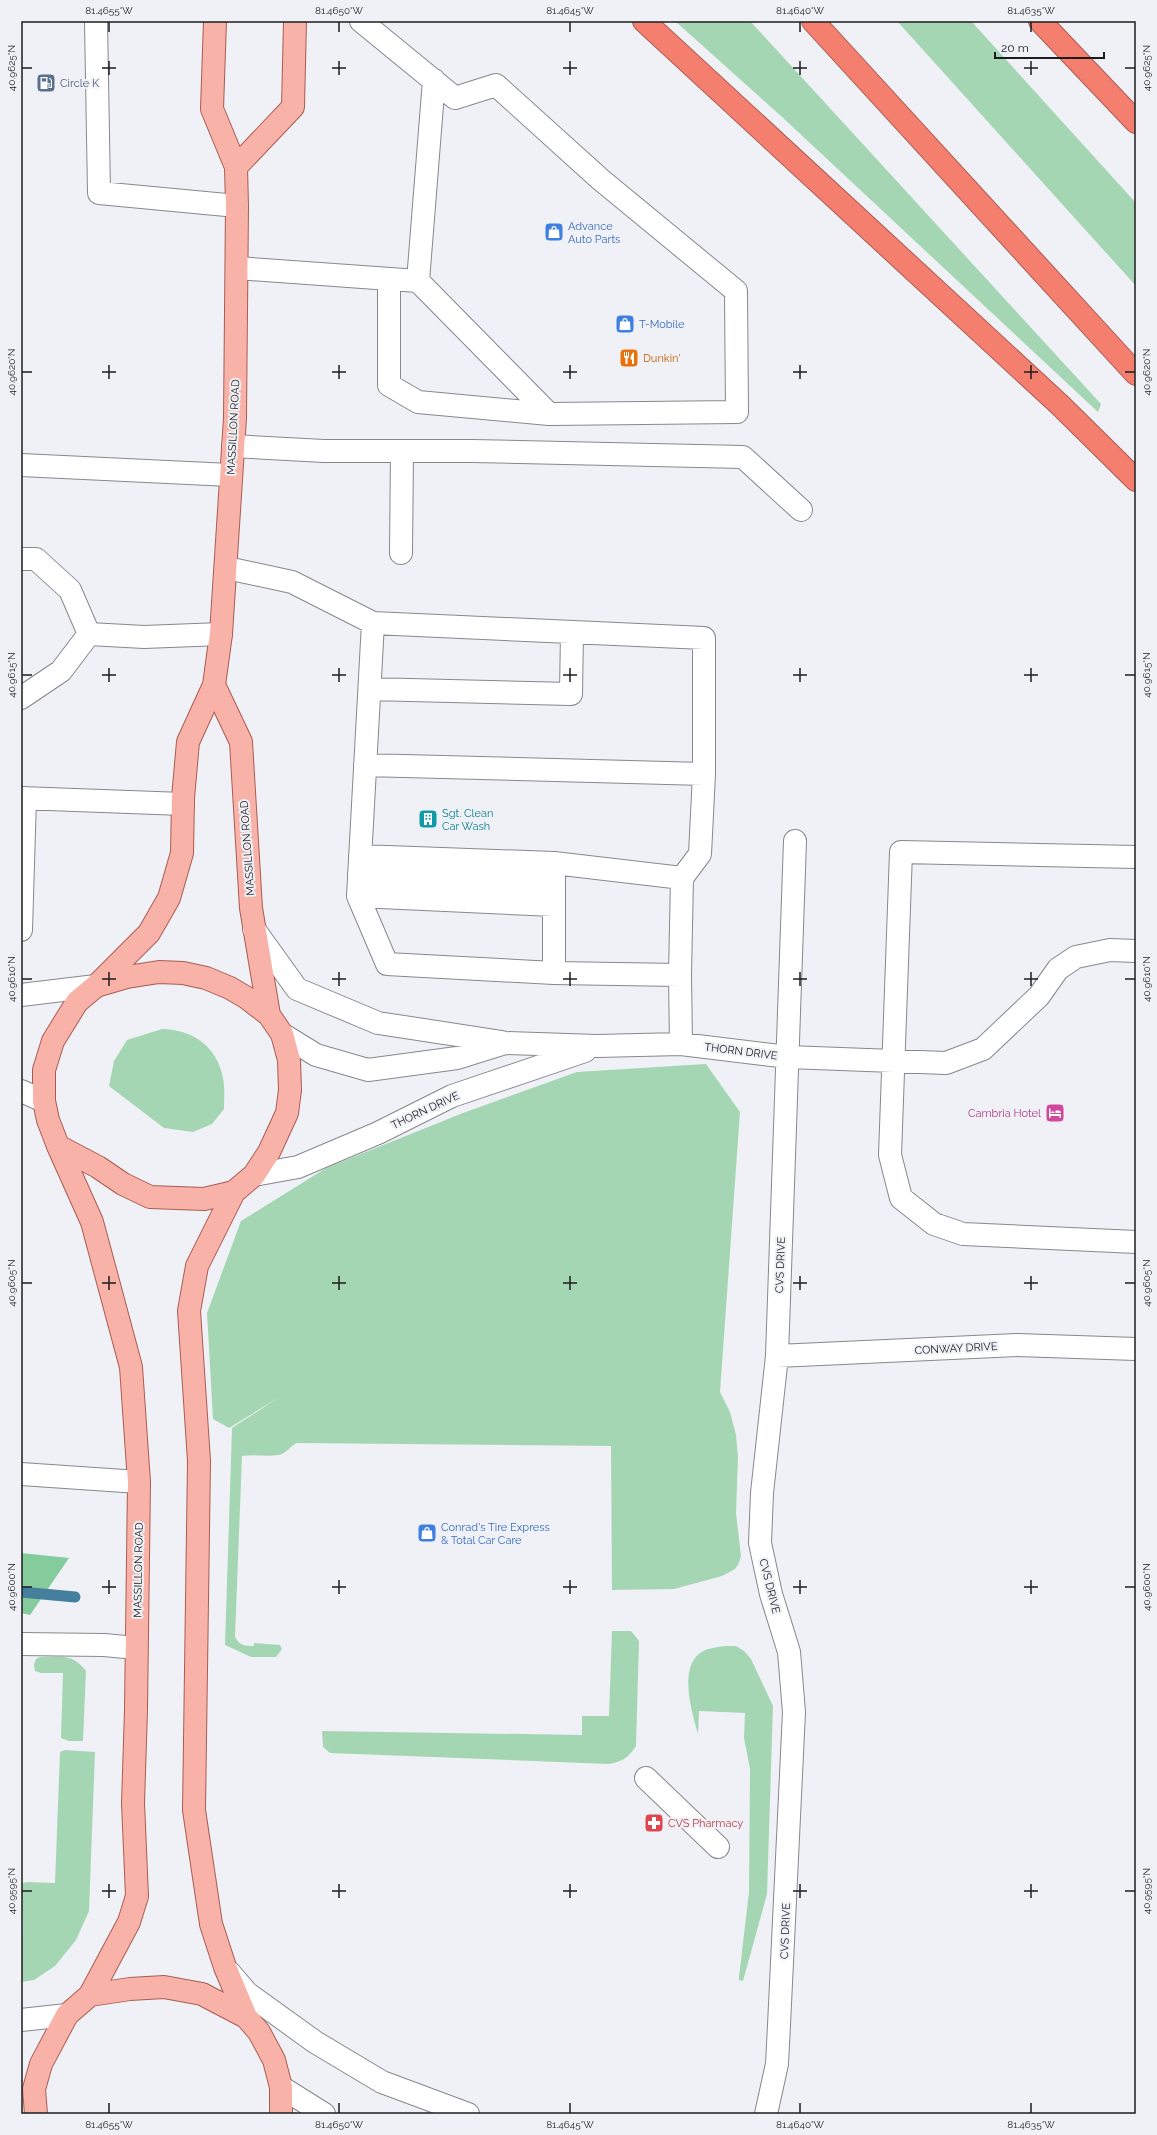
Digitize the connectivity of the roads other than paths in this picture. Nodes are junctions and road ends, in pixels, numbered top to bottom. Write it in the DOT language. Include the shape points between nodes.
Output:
graph roads {
  1 [pos="96,21"];
  2 [pos="215,21"];
  3 [pos="295,21"];
  4 [pos="361,21"];
  5 [pos="644,21"];
  6 [pos="813,21"];
  7 [pos="1040,21"];
  8 [pos="434,80"];
  9 [pos="1136,122"];
  10 [pos="236,167"];
  11 [pos="237,206"];
  12 [pos="237,268"];
  13 [pos="388,279"];
  14 [pos="418,281"];
  15 [pos="1136,374"];
  16 [pos="558,414"];
  17 [pos="233,446"];
  18 [pos="402,451"];
  19 [pos="21,465"];
  20 [pos="230,476"];
  21 [pos="1136,480"];
  22 [pos="801,510"];
  23 [pos="400,553"];
  24 [pos="21,559"];
  25 [pos="227,568"];
  26 [pos="373,623"];
  27 [pos="572,632"];
  28 [pos="89,634"];
  29 [pos="221,634"];
  30 [pos="214,685"];
  31 [pos="370,689"];
  32 [pos="21,698"];
  33 [pos="366,766"];
  34 [pos="704,774"];
  35 [pos="23,798"];
  36 [pos="182,804"];
  37 [pos="795,841"];
  38 [pos="1136,857"];
  39 [pos="360,865"];
  40 [pos="554,873"];
  41 [pos="682,878"];
  42 [pos="358,896"];
  43 [pos="553,905"];
  44 [pos="254,929"];
  45 [pos="21,930"];
  46 [pos="1136,951"];
  47 [pos="554,973"];
  48 [pos="680,975"];
  49 [pos="96,986"];
  50 [pos="21,995"];
  51 [pos="269,1015"];
  52 [pos="282,1034"];
  53 [pos="505,1043"];
  54 [pos="681,1044"];
  55 [pos="597,1046"];
  56 [pos="788,1057"];
  57 [pos="894,1062"];
  58 [pos="21,1091"];
  59 [pos="44,1101"];
  60 [pos="58,1146"];
  61 [pos="254,1175"];
  62 [pos="234,1192"];
  63 [pos="1136,1242"];
  64 [pos="1136,1349"];
  65 [pos="777,1356"];
  66 [pos="21,1474"];
  67 [pos="139,1482"];
  68 [pos="21,1644"];
  69 [pos="136,1648"];
  70 [pos="646,1778"];
  71 [pos="718,1847"];
  72 [pos="225,1967"];
  73 [pos="90,1995"];
  74 [pos="67,2015"];
  75 [pos="246,2017"];
  76 [pos="21,2020"];
  77 [pos="281,2087"];
  78 [pos="36,2114"];
  79 [pos="281,2114"];
  80 [pos="324,2114"];
  81 [pos="468,2114"];
  82 [pos="766,2114"];
  1 -- 11 [label="street" via="99,193"];
  2 -- 10 [label="main road, MASSILLON ROAD" via="212,109"];
  3 -- 10 [label="main road" via="293,107"];
  4 -- 8 [label="street"];
  5 -- 21 [label="highway" via="1054,400"];
  6 -- 15 [label="highway"];
  7 -- 9 [label="highway"];
  8 -- 14 [label="street"];
  8 -- 16 [label="street" via="455,98 496,85 600,179 736,291 737,412"];
  10 -- 11 [label="main road, MASSILLON ROAD"];
  11 -- 12 [label="main road, MASSILLON ROAD"];
  12 -- 13 [label="street"];
  12 -- 17 [label="main road, MASSILLON ROAD"];
  13 -- 14 [label="street"];
  13 -- 16 [label="street" via="388,385 418,402"];
  14 -- 16 [label="street"];
  17 -- 18 [label="street" via="324,451"];
  17 -- 20 [label="main road, MASSILLON ROAD"];
  18 -- 22 [label="street" via="743,457"];
  18 -- 23 [label="street"];
  19 -- 20 [label="street"];
  20 -- 25 [label="main road, MASSILLON ROAD"];
  24 -- 28 [label="street" via="36,559 70,590"];
  25 -- 26 [label="street" via="292,582"];
  25 -- 29 [label="main road, MASSILLON ROAD"];
  26 -- 27 [label="street"];
  26 -- 31 [label="street"];
  27 -- 31 [label="street" via="571,694"];
  27 -- 34 [label="street" via="704,638"];
  28 -- 29 [label="street" via="144,637"];
  28 -- 32 [label="street" via="61,671"];
  29 -- 30 [label="main road, MASSILLON ROAD"];
  30 -- 36 [label="main road, MASSILLON ROAD" via="188,742"];
  30 -- 44 [label="main road, MASSILLON ROAD" via="241,742"];
  31 -- 33 [label="street"];
  33 -- 34 [label="street"];
  33 -- 39 [label="street"];
  34 -- 41 [label="street" via="700,854"];
  35 -- 36 [label="street"];
  35 -- 45 [label="street"];
  36 -- 49 [label="main road, MASSILLON ROAD" via="182,853 169,898 149,933"];
  37 -- 56 [label="street, CVS DRIVE"];
  38 -- 57 [label="street" via="901,852"];
  39 -- 40 [label="street"];
  39 -- 42 [label="street"];
  40 -- 41 [label="street"];
  40 -- 43 [label="street"];
  41 -- 48 [label="street"];
  42 -- 43 [label="street"];
  42 -- 47 [label="street" via="387,964"];
  43 -- 47 [label="street"];
  44 -- 51 [label="main road, MASSILLON ROAD"];
  44 -- 53 [label="street, THORN DRIVE" via="297,989 378,1023"];
  46 -- 57 [label="street, THORN DRIVE" via="1110,950 1076,957 1058,969 1039,996 983,1049 946,1063"];
  47 -- 48 [label="street"];
  48 -- 54 [label="street"];
  49 -- 50 [label="street"];
  49 -- 51 [label="main road" via="153,973 183,973 206,978 230,988"];
  49 -- 59 [label="main road, MASSILLON ROAD" via="76,1002 53,1041 44,1070"];
  51 -- 52 [label="main road"];
  52 -- 53 [label="street, THORN DRIVE" via="316,1056 368,1070 457,1058"];
  52 -- 61 [label="main road" via="290,1060 287,1113 269,1152"];
  53 -- 55 [label="street, THORN DRIVE"];
  54 -- 55 [label="street, THORN DRIVE"];
  54 -- 56 [label="street, THORN DRIVE"];
  55 -- 61 [label="street, THORN DRIVE" via="452,1096 378,1133 298,1167"];
  56 -- 57 [label="street, THORN DRIVE"];
  56 -- 65 [label="street, CVS DRIVE"];
  57 -- 63 [label="street" via="891,1081 890,1155 901,1198 934,1224 963,1234"];
  58 -- 59 [label="street"];
  59 -- 60 [label="main road, MASSILLON ROAD"];
  60 -- 62 [label="main road" via="150,1197 204,1199"];
  60 -- 67 [label="main road, MASSILLON ROAD" via="92,1222 131,1367"];
  61 -- 62 [label="main road"];
  62 -- 72 [label="main road" via="197,1266 188,1311 199,1461 194,1810 211,1924"];
  64 -- 65 [label="street, CONWAY DRIVE" via="1017,1345"];
  65 -- 82 [label="street, CVS DRIVE" via="762,1493 760,1543 771,1594 789,1652 794,1712 777,2064"];
  66 -- 67 [label="street"];
  67 -- 69 [label="main road, MASSILLON ROAD"];
  68 -- 69 [label="street"];
  69 -- 73 [label="main road, MASSILLON ROAD" via="133,1803 137,1896 129,1922"];
  70 -- 71 [label="street"];
  72 -- 75 [label="main road"];
  72 -- 81 [label="street" via="247,1993 322,2046 382,2082"];
  73 -- 74 [label="main road"];
  73 -- 75 [label="main road" via="164,1987 202,1994"];
  74 -- 76 [label="street"];
  74 -- 78 [label="main road" via="41,2064 34,2089"];
  75 -- 77 [label="main road" via="259,2032 274,2060"];
  77 -- 79 [label="main road"];
  77 -- 80 [label="street"];
}
